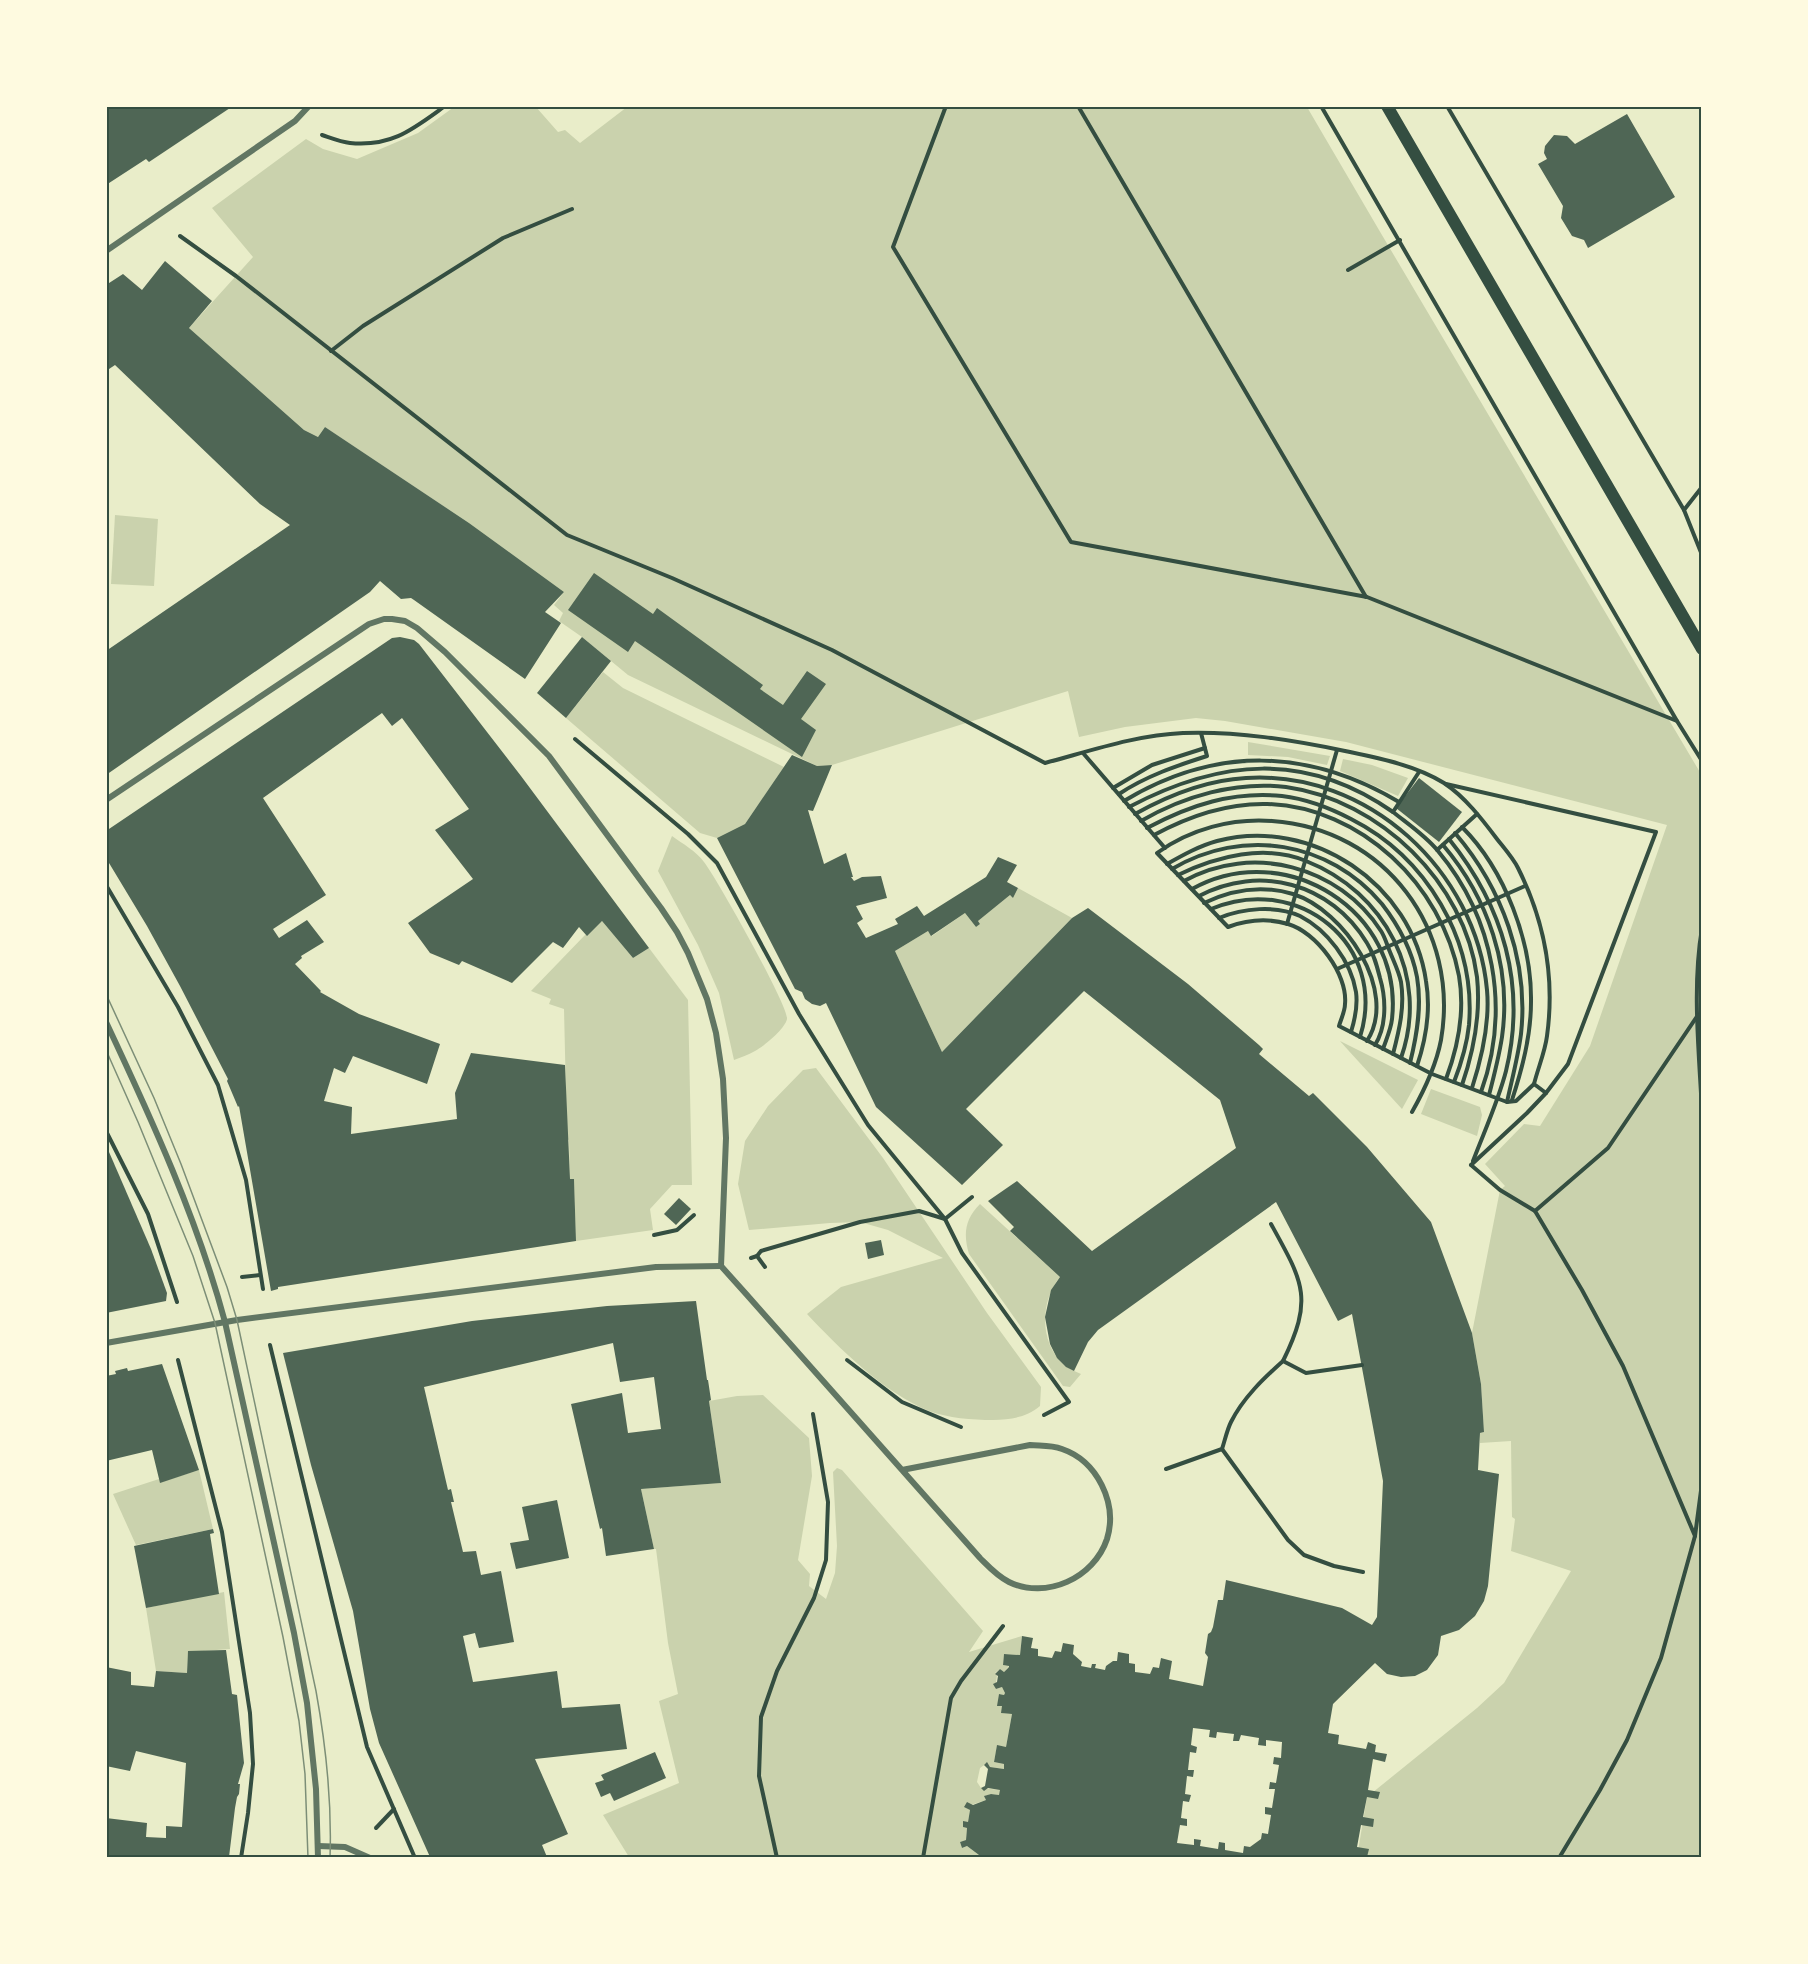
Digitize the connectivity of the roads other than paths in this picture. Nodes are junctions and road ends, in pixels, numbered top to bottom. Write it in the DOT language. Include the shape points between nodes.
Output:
graph roads {
  1 [pos="309,106"];
  2 [pos="1387,106"];
  3 [pos="106,251"];
  4 [pos="1701,650"];
  5 [pos="106,800"];
  6 [pos="106,1022"];
  7 [pos="721,1266"];
  8 [pos="225,1322"];
  9 [pos="106,1343"];
  10 [pos="902,1470"];
  11 [pos="318,1846"];
  12 [pos="318,1857"];
  13 [pos="370,1857"];
  1 -- 3 [label="street" via="295,121"];
  2 -- 4 [label="main road"];
  5 -- 7 [label="street" via="369,624 384,619 405,621 417,628 549,756 661,908 688,954 716,1033 723,1079 726,1138"];
  6 -- 8 [label="street" via="186,1206"];
  7 -- 8 [label="street" via="656,1267"];
  7 -- 10 [label="street"];
  8 -- 9 [label="street"];
  8 -- 11 [label="street" via="307,1703"];
  10 -- 10 [label="street" via="994,1572 1010,1582 1029,1588 1069,1582 1090,1566 1107,1539 1107,1498 1098,1478 1089,1466 1064,1450 1030,1445"];
  11 -- 12 [label="street"];
  11 -- 13 [label="street" via="345,1847"];
}
